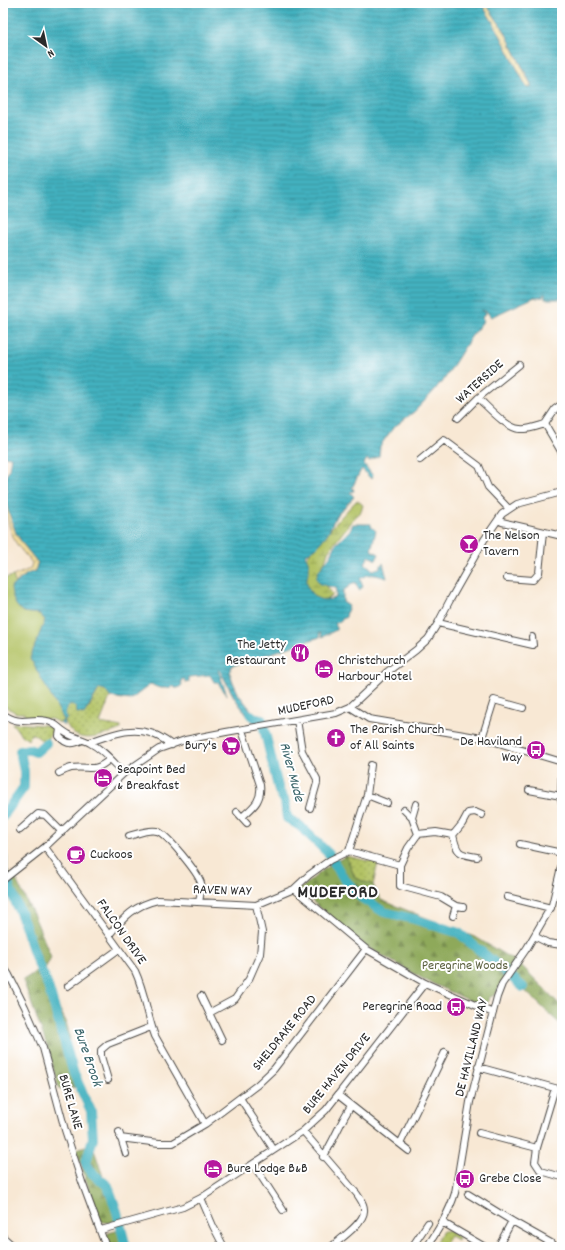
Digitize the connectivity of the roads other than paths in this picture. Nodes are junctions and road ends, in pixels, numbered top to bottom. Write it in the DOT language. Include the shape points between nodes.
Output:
graph roads {
  1 [pos="519,365"];
  2 [pos="478,398"];
  3 [pos="562,404"];
  4 [pos="458,418"];
  5 [pos="545,424"];
  6 [pos="562,453"];
  7 [pos="420,460"];
  8 [pos="562,492"];
  9 [pos="509,509"];
  10 [pos="502,522"];
  11 [pos="543,532"];
  12 [pos="562,536"];
  13 [pos="508,570"];
  14 [pos="438,623"];
  15 [pos="532,636"];
  16 [pos="350,707"];
  17 [pos="523,708"];
  18 [pos="3,714"];
  19 [pos="297,720"];
  20 [pos="242,730"];
  21 [pos="482,738"];
  22 [pos="89,742"];
  23 [pos="172,745"];
  24 [pos="110,759"];
  25 [pos="562,762"];
  26 [pos="371,765"];
  27 [pos="562,767"];
  28 [pos="59,773"];
  29 [pos="124,773"];
  30 [pos="529,790"];
  31 [pos="367,796"];
  32 [pos="561,796"];
  33 [pos="387,803"];
  34 [pos="416,804"];
  35 [pos="562,804"];
  36 [pos="310,808"];
  37 [pos="404,810"];
  38 [pos="482,815"];
  39 [pos="412,818"];
  40 [pos="247,823"];
  41 [pos="20,830"];
  42 [pos="62,832"];
  43 [pos="418,834"];
  44 [pos="453,835"];
  45 [pos="129,836"];
  46 [pos="520,844"];
  47 [pos="45,847"];
  48 [pos="350,850"];
  49 [pos="562,853"];
  50 [pos="477,857"];
  51 [pos="562,863"];
  52 [pos="400,864"];
  53 [pos="3,880"];
  54 [pos="294,889"];
  55 [pos="507,897"];
  56 [pos="199,902"];
  57 [pos="256,905"];
  58 [pos="456,906"];
  59 [pos="463,907"];
  60 [pos="551,908"];
  61 [pos="453,916"];
  62 [pos="109,935"];
  63 [pos="534,936"];
  64 [pos="562,945"];
  65 [pos="119,949"];
  66 [pos="366,949"];
  67 [pos="3,966"];
  68 [pos="425,983"];
  69 [pos="68,986"];
  70 [pos="201,996"];
  71 [pos="209,1013"];
  72 [pos="493,1013"];
  73 [pos="151,1027"];
  74 [pos="222,1040"];
  75 [pos="445,1052"];
  76 [pos="478,1067"];
  77 [pos="108,1080"];
  78 [pos="555,1088"];
  79 [pos="562,1090"];
  80 [pos="338,1095"];
  81 [pos="240,1098"];
  82 [pos="351,1106"];
  83 [pos="205,1124"];
  84 [pos="303,1131"];
  85 [pos="479,1133"];
  86 [pos="400,1144"];
  87 [pos="537,1148"];
  88 [pos="274,1150"];
  89 [pos="408,1151"];
  90 [pos="126,1154"];
  91 [pos="323,1157"];
  92 [pos="253,1164"];
  93 [pos="562,1177"];
  94 [pos="468,1194"];
  95 [pos="201,1198"];
  96 [pos="283,1210"];
  97 [pos="442,1222"];
  98 [pos="512,1222"];
  99 [pos="428,1223"];
  100 [pos="101,1230"];
  101 [pos="3,1238"];
  102 [pos="474,1244"];
  103 [pos="553,1244"];
  104 [pos="14,1247"];
  105 [pos="106,1247"];
  106 [pos="224,1247"];
  107 [pos="331,1247"];
  108 [pos="412,1247"];
  109 [pos="427,1247"];
  110 [pos="485,1247"];
  111 [pos="498,1247"];
  1 -- 2 [label="street, WATERSIDE"];
  2 -- 4 [label="street, WATERSIDE"];
  2 -- 5 [label="street" via="505,422 516,428 525,429"];
  3 -- 5 [label="street" via="555,409"];
  5 -- 6 [label="street"];
  7 -- 9 [label="street" via="444,440 479,466 488,487"];
  8 -- 9 [label="street, MUDEFORD" via="517,504"];
  9 -- 14 [label="street, MUDEFORD" via="496,521 484,540"];
  10 -- 11 [label="street"];
  11 -- 12 [label="street"];
  11 -- 13 [label="street" via="539,573 533,580 508,578"];
  14 -- 15 [label="street" via="533,645"];
  14 -- 16 [label="street, MUDEFORD" via="428,639 387,672"];
  16 -- 19 [label="street, MUDEFORD" via="336,713"];
  16 -- 21 [label="street" via="378,722"];
  17 -- 21 [label="street" via="494,700"];
  18 -- 22 [label="street" via="22,722 52,722 60,729"];
  19 -- 20 [label="street, MUDEFORD"];
  19 -- 36 [label="street" via="302,751 317,779"];
  20 -- 23 [label="street, MUDEFORD" via="185,740"];
  20 -- 40 [label="street" via="261,794 255,806 240,815"];
  21 -- 25 [label="street"];
  22 -- 23 [label="street" via="125,730 140,730"];
  22 -- 24 [label="street"];
  23 -- 29 [label="street, MUDEFORD" via="160,749"];
  24 -- 28 [label="street" via="98,768 69,768"];
  24 -- 29 [label="street"];
  26 -- 31 [label="street"];
  27 -- 32 [label="street"];
  29 -- 42 [label="street, MUDEFORD"];
  30 -- 32 [label="street"];
  31 -- 33 [label="street"];
  31 -- 48 [label="street"];
  32 -- 35 [label="street"];
  34 -- 39 [label="street"];
  37 -- 39 [label="street"];
  38 -- 44 [label="street" via="468,813"];
  39 -- 43 [label="street"];
  41 -- 42 [label="street" via="38,814 45,814"];
  42 -- 47 [label="street, MUDEFORD"];
  43 -- 44 [label="street" via="436,832"];
  43 -- 52 [label="street"];
  44 -- 50 [label="street" via="456,850"];
  45 -- 56 [label="street" via="155,831 169,839 201,883"];
  46 -- 49 [label="street"];
  47 -- 53 [label="street, MUDEFORD"];
  47 -- 62 [label="street, FALCON DRIVE"];
  48 -- 52 [label="street"];
  48 -- 54 [label="street, RAVEN WAY" via="333,859"];
  51 -- 60 [label="street, DE HAVILLAND WAY"];
  52 -- 58 [label="street" via="400,886 441,897"];
  54 -- 57 [label="street, RAVEN WAY"];
  54 -- 66 [label="street"];
  55 -- 60 [label="street"];
  56 -- 57 [label="street, RAVEN WAY"];
  56 -- 62 [label="street, RAVEN WAY" via="158,900 144,904 118,923"];
  57 -- 71 [label="street" via="262,932 260,954 249,979 235,999"];
  58 -- 59 [label="street"];
  58 -- 61 [label="street"];
  60 -- 63 [label="street, DE HAVILLAND WAY"];
  62 -- 65 [label="street, FALCON DRIVE"];
  63 -- 64 [label="street" via="548,943"];
  63 -- 72 [label="street, DE HAVILLAND WAY" via="502,984"];
  65 -- 69 [label="street"];
  65 -- 73 [label="street, FALCON DRIVE" via="140,980"];
  66 -- 68 [label="street"];
  66 -- 81 [label="street, SHELDRAKE ROAD" via="274,1069"];
  67 -- 100 [label="street, BURE LANE" via="25,1007 42,1048 82,1182"];
  68 -- 72 [label="street"];
  68 -- 80 [label="street, BURE HAVEN DRIVE"];
  70 -- 71 [label="street"];
  71 -- 74 [label="street"];
  72 -- 76 [label="street, DE HAVILLAND WAY"];
  73 -- 77 [label="street" via="108,1044 101,1050"];
  73 -- 83 [label="street, FALCON DRIVE"];
  75 -- 86 [label="street"];
  76 -- 78 [label="street"];
  76 -- 97 [label="street, DE HAVILLAND WAY" via="455,1193 451,1207"];
  78 -- 79 [label="street"];
  78 -- 87 [label="street"];
  80 -- 82 [label="street"];
  80 -- 84 [label="street, BURE HAVEN DRIVE"];
  81 -- 83 [label="street, SHELDRAKE ROAD"];
  81 -- 88 [label="street"];
  82 -- 86 [label="street"];
  82 -- 91 [label="street"];
  83 -- 90 [label="street, SHELDRAKE ROAD" via="173,1143 159,1143 120,1135"];
  84 -- 88 [label="street, BURE HAVEN DRIVE"];
  84 -- 91 [label="street"];
  85 -- 87 [label="street"];
  86 -- 89 [label="street"];
  87 -- 93 [label="street" via="535,1162 541,1171"];
  88 -- 92 [label="street, BURE HAVEN DRIVE"];
  91 -- 107 [label="street" via="357,1194 365,1210 358,1224"];
  92 -- 95 [label="street, BURE HAVEN DRIVE"];
  92 -- 96 [label="street"];
  94 -- 98 [label="street"];
  95 -- 100 [label="street, BURE HAVEN DRIVE" via="183,1207"];
  95 -- 106 [label="street"];
  97 -- 102 [label="street"];
  97 -- 109 [label="street, DE HAVILLAND WAY"];
  98 -- 103 [label="street"];
  98 -- 111 [label="street"];
  99 -- 108 [label="street"];
  100 -- 105 [label="street, BURE LANE"];
  101 -- 104 [label="street"];
  102 -- 110 [label="street"];
}
